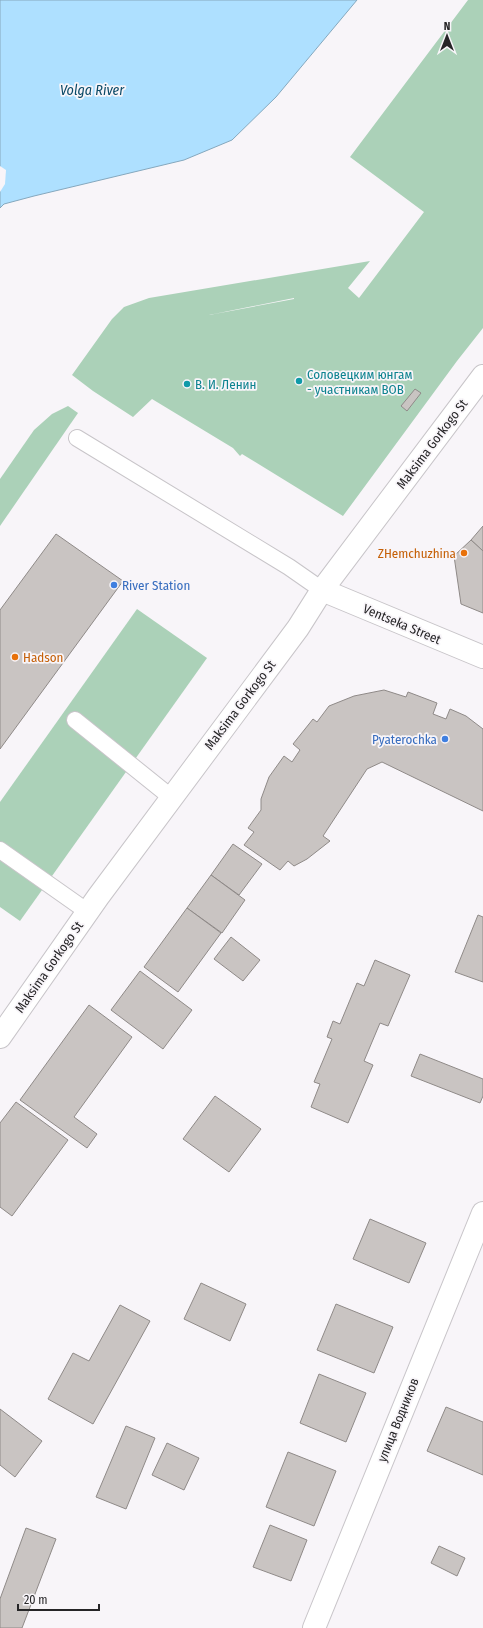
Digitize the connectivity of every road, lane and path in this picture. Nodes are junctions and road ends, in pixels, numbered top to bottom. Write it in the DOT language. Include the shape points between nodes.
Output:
graph roads {
  1 [pos="483,376"];
  2 [pos="77,438"];
  3 [pos="322,590"];
  4 [pos="483,657"];
  5 [pos="75,720"];
  6 [pos="172,798"];
  7 [pos="0,850"];
  8 [pos="88,912"];
  9 [pos="0,1037"];
  10 [pos="483,1213"];
  11 [pos="314,1628"];
  1 -- 3 [label="main road, Maksima Gorkogo St"];
  2 -- 3 [label="lane" via="289,567"];
  3 -- 4 [label="main road, Ventseka Street"];
  3 -- 6 [label="main road, Maksima Gorkogo St" via="298,628"];
  5 -- 6 [label="lane"];
  6 -- 8 [label="main road, Maksima Gorkogo St"];
  7 -- 8 [label="lane"];
  8 -- 9 [label="main road, Maksima Gorkogo St"];
  10 -- 11 [label="main road, улица Водников"];
}
